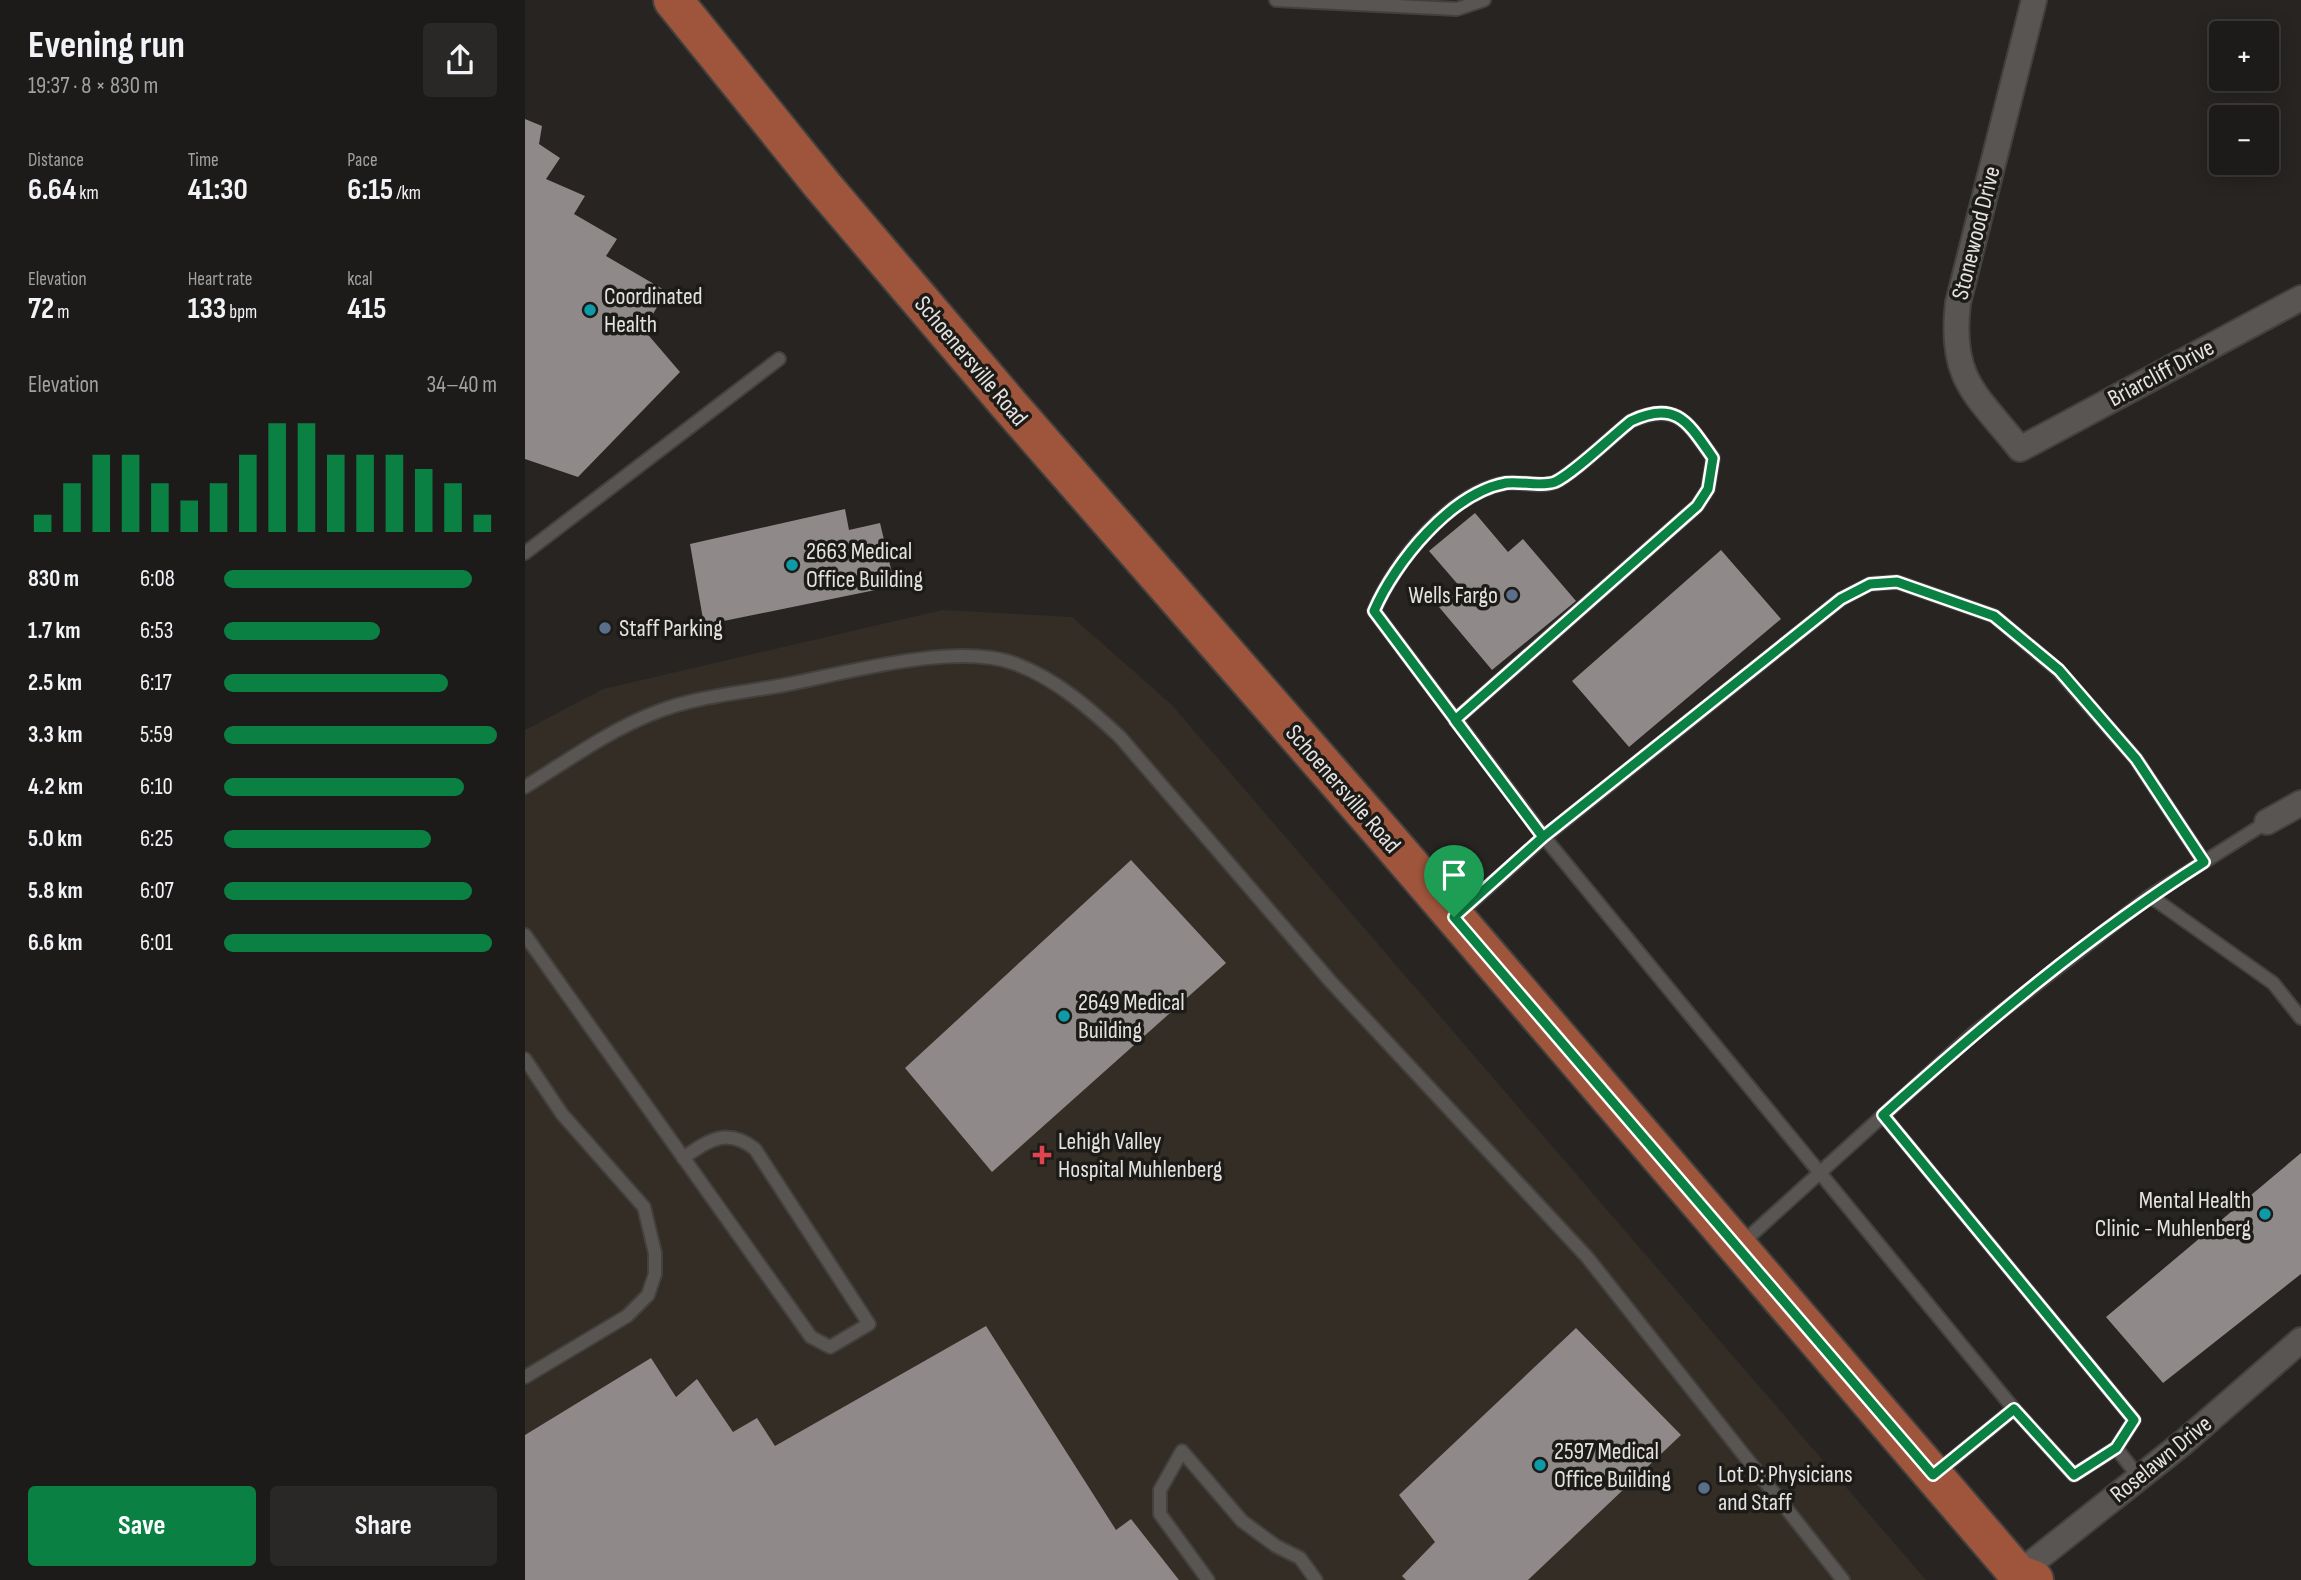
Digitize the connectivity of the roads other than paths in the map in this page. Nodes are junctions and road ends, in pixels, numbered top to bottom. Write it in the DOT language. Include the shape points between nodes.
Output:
graph roads {
  1 [pos="673,0"];
  2 [pos="1276,0"];
  3 [pos="1484,0"];
  4 [pos="2034,0"];
  5 [pos="2301,298"];
  6 [pos="779,359"];
  7 [pos="2020,449"];
  8 [pos="525,552"];
  9 [pos="1455,720"];
  10 [pos="525,787"];
  11 [pos="2301,803"];
  12 [pos="2267,822"];
  13 [pos="1543,837"];
  14 [pos="2204,862"];
  15 [pos="2150,896"];
  16 [pos="1454,917"];
  17 [pos="525,935"];
  18 [pos="2301,1018"];
  19 [pos="525,1059"];
  20 [pos="1883,1115"];
  21 [pos="683,1158"];
  22 [pos="1821,1172"];
  23 [pos="1737,1247"];
  24 [pos="2301,1340"];
  25 [pos="525,1377"];
  26 [pos="2014,1409"];
  27 [pos="2116,1448"];
  28 [pos="1933,1475"];
  29 [pos="2139,1477"];
  30 [pos="2024,1578"];
  31 [pos="1207,1580"];
  32 [pos="1316,1580"];
  33 [pos="1843,1580"];
  1 -- 16 [label="main road, Schoenersville Road" via="1010,406"];
  2 -- 3 [label="lane" via="1457,9"];
  4 -- 7 [label="street, Stonewood Drive" via="1955,330 1957,357 1966,381"];
  5 -- 7 [label="street, Briarcliff Drive"];
  6 -- 8 [label="lane"];
  9 -- 9 [label="lane" via="1697,506 1708,489 1713,458 1686,420 1667,413 1645,414 1554,482 1506,483 1473,496 1420,538 1385,585 1374,611"];
  9 -- 13 [label="lane"];
  10 -- 33 [label="lane" via="655,712 702,700 919,660 976,656 1014,663 1042,677 1081,702 1120,737 1331,982 1587,1257"];
  11 -- 12 [label="street"];
  12 -- 14 [label="lane"];
  13 -- 14 [label="lane" via="1841,599 1870,584 1897,582 1994,616 2059,670 2136,759"];
  13 -- 16 [label="lane"];
  13 -- 22 [label="lane"];
  14 -- 15 [label="lane"];
  15 -- 18 [label="lane" via="2273,983"];
  15 -- 20 [label="lane" via="1974,1033"];
  16 -- 23 [label="main road, Schoenersville Road"];
  17 -- 21 [label="lane"];
  19 -- 25 [label="lane" via="562,1114 645,1207 655,1253 648,1295 627,1316"];
  20 -- 22 [label="lane"];
  20 -- 27 [label="lane" via="2134,1420"];
  21 -- 21 [label="lane" via="811,1337 829,1347 869,1324 755,1149 742,1139 725,1137 709,1140"];
  22 -- 23 [label="lane"];
  22 -- 26 [label="lane"];
  23 -- 28 [label="main road, Schoenersville Road"];
  24 -- 29 [label="street, Roselawn Drive"];
  26 -- 27 [label="lane" via="2074,1475"];
  26 -- 28 [label="lane"];
  27 -- 29 [label="lane"];
  28 -- 30 [label="main road, Schoenersville Road"];
  29 -- 30 [label="street, Roselawn Drive"];
  31 -- 32 [label="lane" via="1160,1514 1160,1490 1182,1451 1241,1521 1300,1558"];
}
